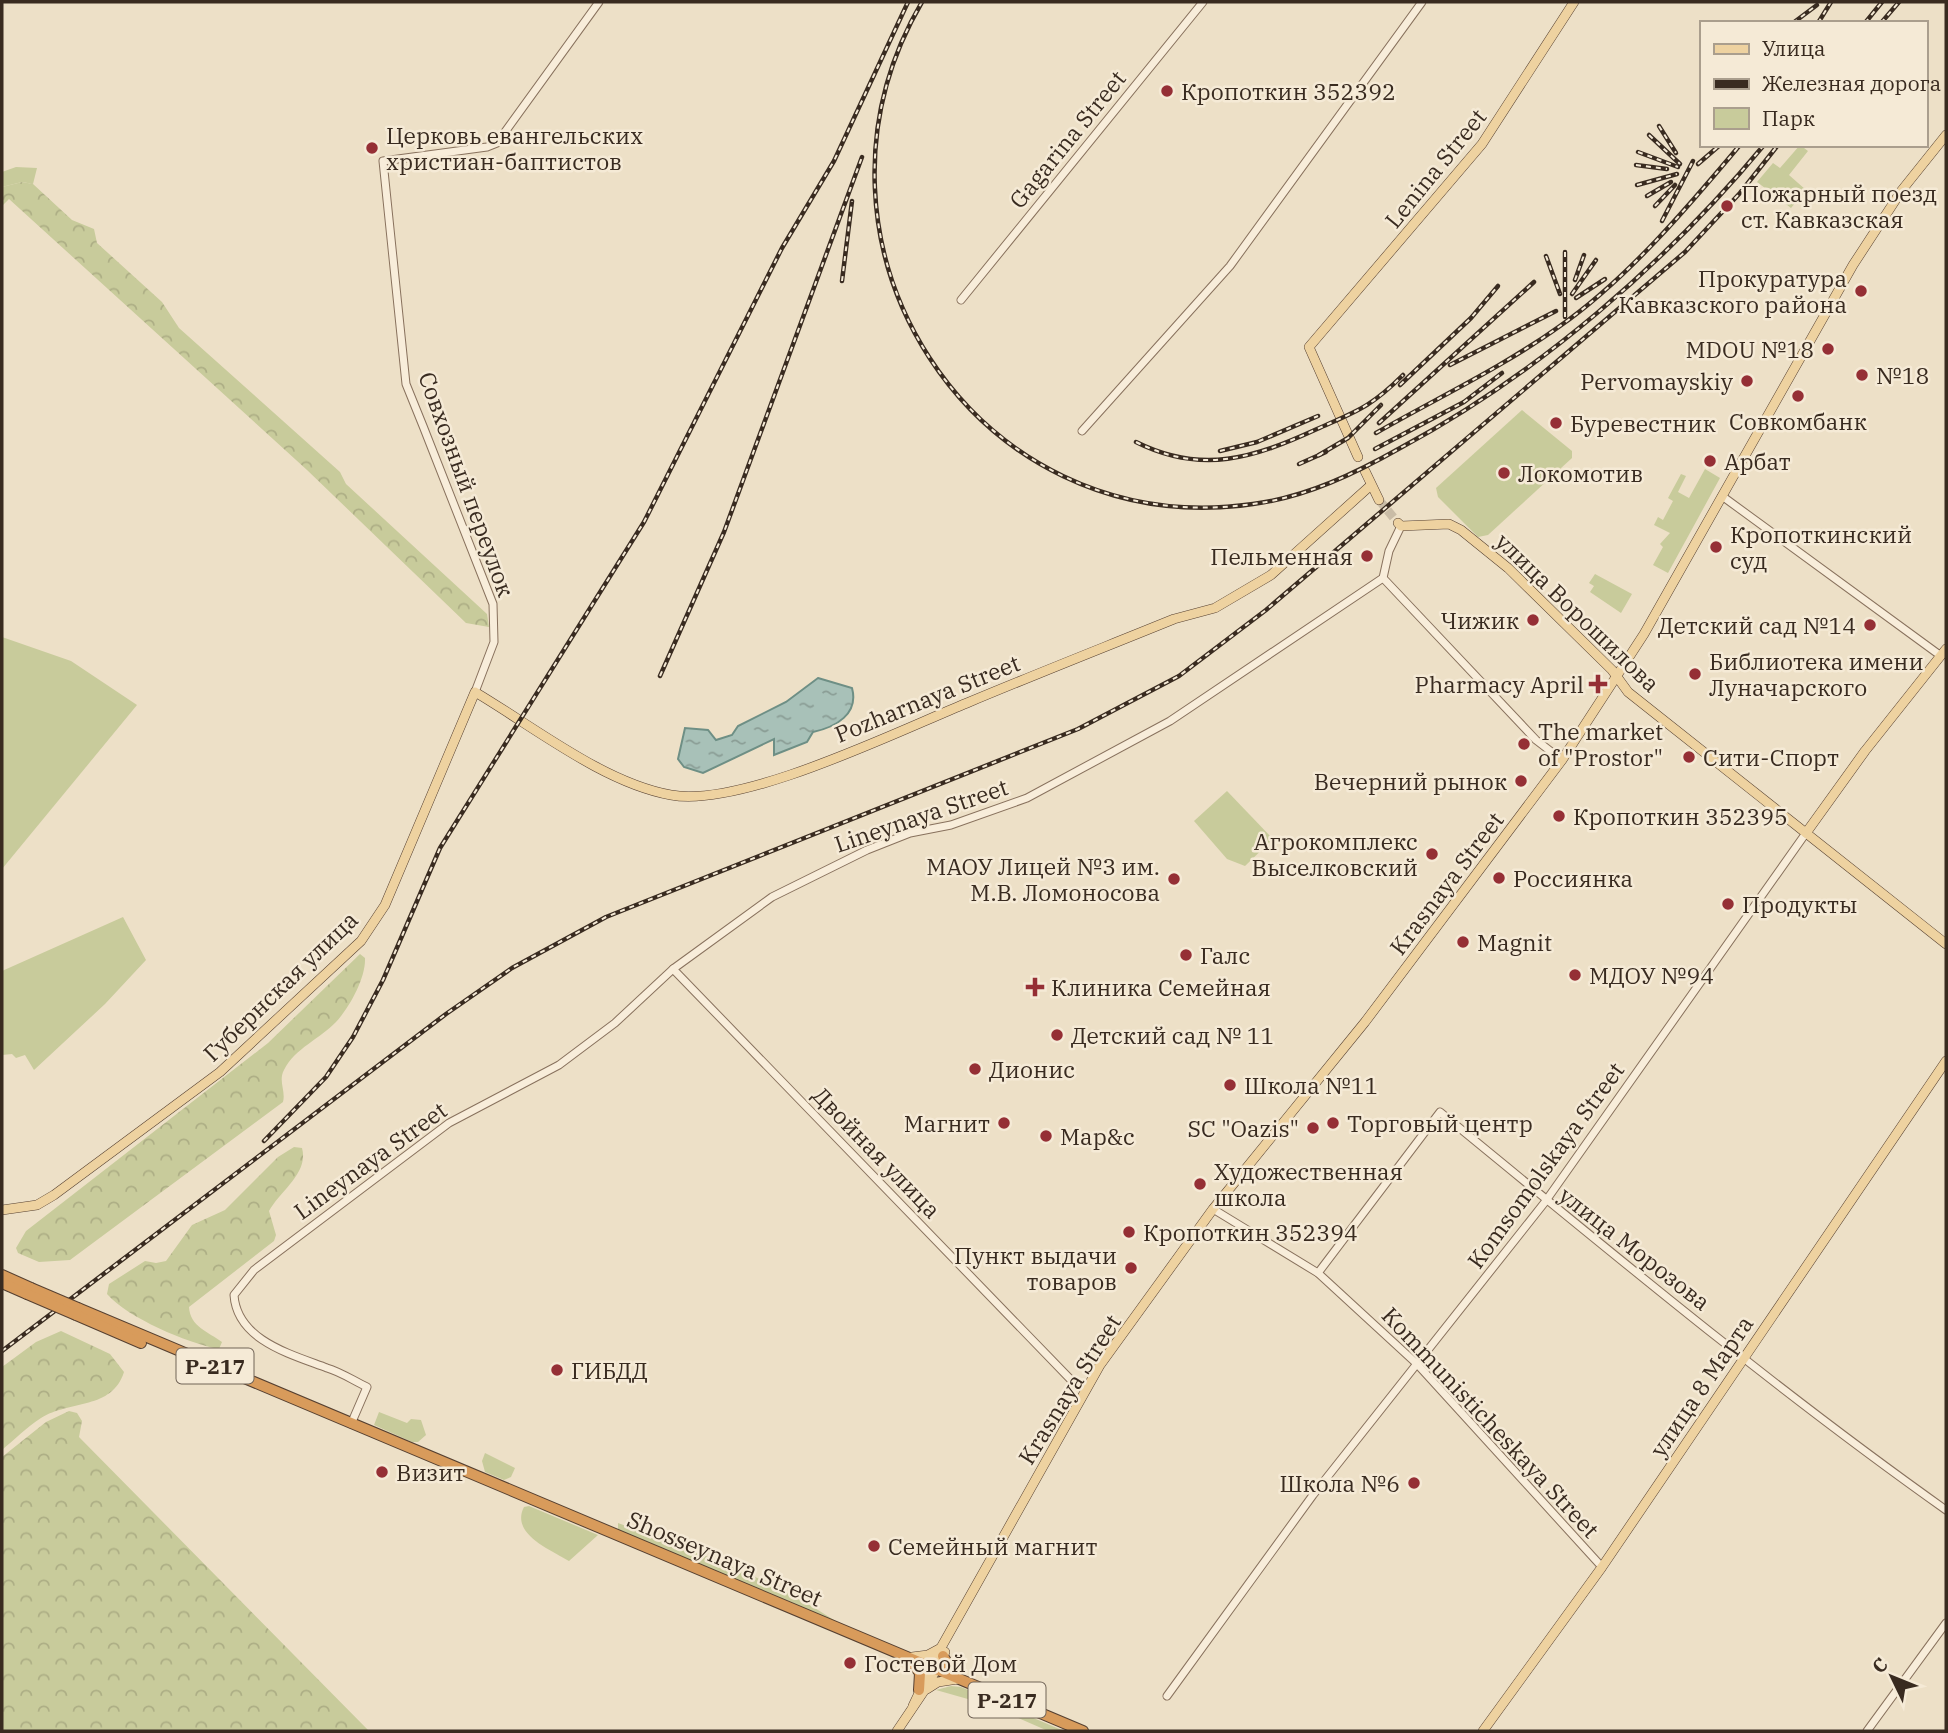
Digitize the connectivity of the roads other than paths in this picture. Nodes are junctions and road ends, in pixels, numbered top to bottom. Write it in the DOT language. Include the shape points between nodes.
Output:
graph roads {
  1 [pos="599,2"];
  2 [pos="1203,2"];
  3 [pos="1422,2"];
  4 [pos="1574,2"];
  5 [pos="1946,135"];
  6 [pos="961,300"];
  7 [pos="1082,431"];
  8 [pos="1358,457"];
  9 [pos="1365,471"];
  10 [pos="1370,486"];
  11 [pos="1722,496"];
  12 [pos="1379,500"];
  13 [pos="1399,524"];
  14 [pos="1383,578"];
  15 [pos="1943,653"];
  16 [pos="1617,677"];
  17 [pos="475,692"];
  18 [pos="1562,760"];
  19 [pos="1805,833"];
  20 [pos="1946,944"];
  21 [pos="673,969"];
  22 [pos="1946,1060"];
  23 [pos="1545,1202"];
  24 [pos="1213,1209"];
  25 [pos="2,1210"];
  26 [pos="1318,1273"];
  27 [pos="2,1275"];
  28 [pos="2,1283"];
  29 [pos="29,1291"];
  30 [pos="1743,1358"];
  31 [pos="1417,1364"];
  32 [pos="1085,1389"];
  33 [pos="351,1424"];
  34 [pos="1946,1510"];
  35 [pos="1602,1567"];
  36 [pos="1946,1623"];
  37 [pos="943,1652"];
  38 [pos="905,1655"];
  39 [pos="933,1669"];
  40 [pos="958,1679"];
  41 [pos="921,1691"];
  42 [pos="1167,1696"];
  43 [pos="897,1731"];
  44 [pos="1083,1731"];
  45 [pos="1483,1731"];
  46 [pos="1867,1731"];
  1 -- 17 [label="street, Совхозный переулок" via="502,138 488,148 383,161 409,399 493,604 494,642"];
  2 -- 6 [label="street, Gagarina Street"];
  3 -- 7 [label="street" via="1230,266"];
  4 -- 8 [label="main road, Lenina Street" via="1482,144 1310,347"];
  5 -- 11 [label="main road, Krasnaya Street" via="1877,227"];
  9 -- 10 [label="main road"];
  10 -- 12 [label="main road"];
  10 -- 17 [label="main road, Pozharnaya Street" via="1271,575 1215,608 1174,619 790,774 723,794 674,796 638,786"];
  11 -- 15 [label="street"];
  11 -- 16 [label="main road, Krasnaya Street"];
  13 -- 14 [label="street"];
  13 -- 16 [label="main road, улица Ворошилова" via="1449,524 1461,530 1508,568"];
  14 -- 18 [label="street" via="1536,740"];
  14 -- 21 [label="street, Lineynaya Street" via="1159,727 1027,798 951,825 911,833 816,873 772,897"];
  15 -- 19 [label="main road, Komsomolskaya Street"];
  16 -- 18 [label="main road, Krasnaya Street"];
  16 -- 19 [label="main road, улица Ворошилова" via="1628,692"];
  17 -- 25 [label="main road, Губернская улица" via="385,905 361,941 220,1072 54,1195 37,1205"];
  18 -- 24 [label="main road, Krasnaya Street" via="1365,1022"];
  19 -- 20 [label="main road, улица Ворошилова"];
  19 -- 23 [label="street, Komsomolskaya Street"];
  21 -- 32 [label="street, Двойная улица" via="1002,1310"];
  21 -- 33 [label="street, Lineynaya Street" via="559,1065 449,1123 254,1270 234,1294 235,1309 255,1336 367,1387"];
  22 -- 30 [label="main road, улица 8 Марта"];
  23 -- 26 [label="street, улица Морозова" via="1440,1112"];
  23 -- 30 [label="street, улица Морозова"];
  23 -- 31 [label="street, Komsomolskaya Street"];
  24 -- 26 [label="street, Kommunisticheskaya Street"];
  24 -- 32 [label="main road, Krasnaya Street"];
  26 -- 31 [label="street, Kommunisticheskaya Street"];
  27 -- 29 [label="highway, Р-217"];
  28 -- 29 [label="highway, Р-217"];
  29 -- 33 [label="highway, Shosseynaya Street / Р-217, bridge" via="323,1417"];
  30 -- 34 [label="street, улица Морозова"];
  30 -- 35 [label="main road, улица 8 Марта"];
  31 -- 35 [label="street, Kommunisticheskaya Street"];
  31 -- 42 [label="street, Komsomolskaya Street" via="1313,1495"];
  32 -- 37 [label="main road, Krasnaya Street"];
  33 -- 38 [label="highway, Shosseynaya Street / Р-217"];
  35 -- 45 [label="main road, улица 8 Марта"];
  36 -- 46 [label="street"];
  37 -- 38 [label="main road"];
  37 -- 39 [label="main road, Krasnaya Street"];
  37 -- 40 [label="highway" via="949,1671"];
  38 -- 39 [label="highway, Shosseynaya Street / Р-217"];
  38 -- 41 [label="highway" via="920,1673"];
  39 -- 40 [label="highway, Shosseynaya Street / Р-217"];
  39 -- 41 [label="main road, Krasnaya Street"];
  40 -- 41 [label="main road"];
  40 -- 44 [label="highway, Shosseynaya Street / Р-217"];
  41 -- 43 [label="main road, Krasnaya Street"];
}
